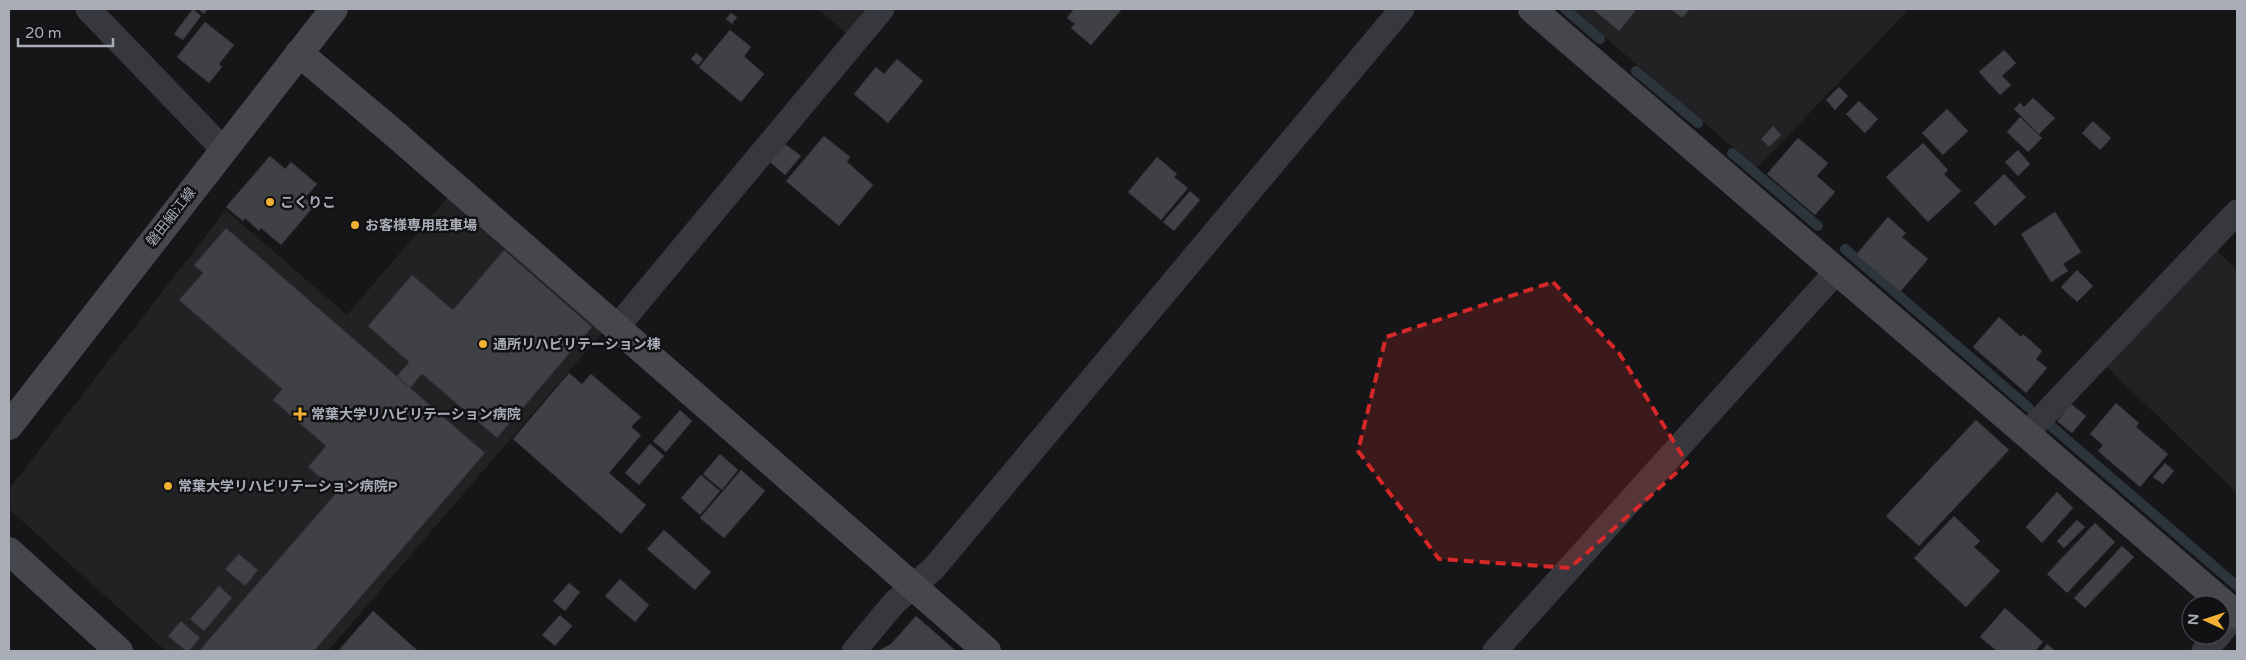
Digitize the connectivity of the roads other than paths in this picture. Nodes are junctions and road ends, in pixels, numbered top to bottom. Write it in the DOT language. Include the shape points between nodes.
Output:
graph roads {
  1 [pos="88,9"];
  2 [pos="334,9"];
  3 [pos="882,9"];
  4 [pos="1402,9"];
  5 [pos="1532,9"];
  6 [pos="299,53"];
  7 [pos="224,150"];
  8 [pos="2237,212"];
  9 [pos="1837,271"];
  10 [pos="617,327"];
  11 [pos="9,426"];
  12 [pos="2026,434"];
  13 [pos="9,551"];
  14 [pos="914,585"];
  15 [pos="2237,615"];
  16 [pos="120,651"];
  17 [pos="854,651"];
  18 [pos="987,651"];
  19 [pos="1495,651"];
  1 -- 7 [label="street"];
  2 -- 6 [label="street, 磐田細江線"];
  3 -- 10 [label="street"];
  4 -- 14 [label="street" via="940,560"];
  5 -- 9 [label="street"];
  6 -- 7 [label="street, 磐田細江線"];
  6 -- 10 [label="street"];
  7 -- 11 [label="street, 磐田細江線"];
  8 -- 12 [label="street"];
  9 -- 12 [label="street"];
  9 -- 19 [label="street"];
  10 -- 14 [label="street"];
  12 -- 15 [label="street"];
  13 -- 16 [label="street"];
  14 -- 17 [label="street" via="894,603"];
  14 -- 18 [label="street"];
}
